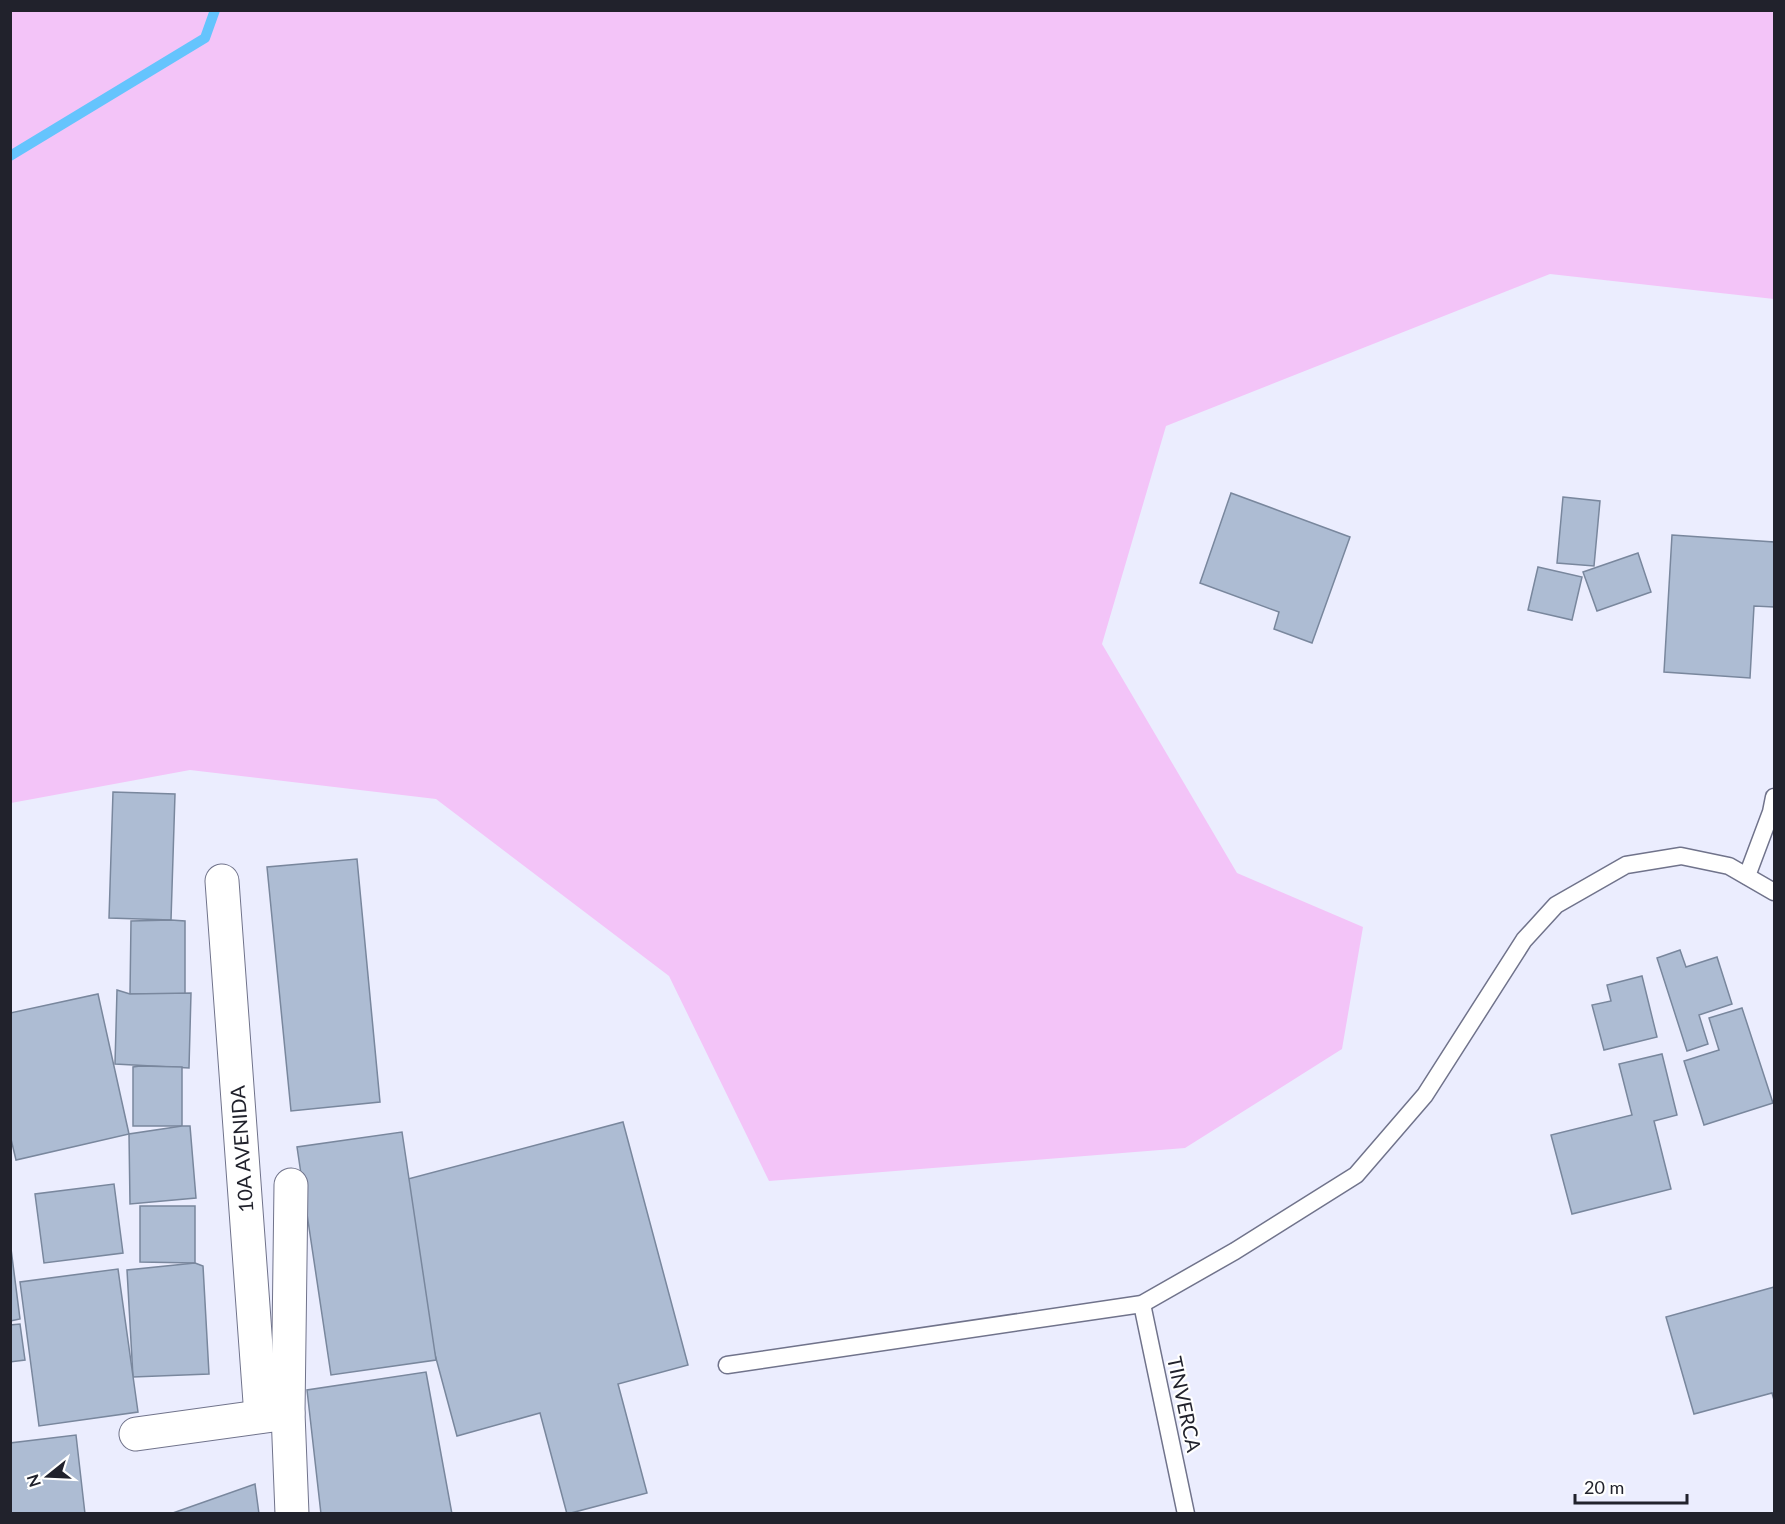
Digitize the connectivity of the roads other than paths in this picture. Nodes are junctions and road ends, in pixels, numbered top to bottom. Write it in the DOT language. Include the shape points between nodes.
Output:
graph roads {
  1 [pos="1774,797"];
  2 [pos="1747,876"];
  3 [pos="222,881"];
  4 [pos="1774,892"];
  5 [pos="291,1185"];
  6 [pos="1142,1304"];
  7 [pos="727,1365"];
  8 [pos="275,1414"];
  9 [pos="136,1434"];
  10 [pos="292,1514"];
  11 [pos="1186,1514"];
  1 -- 2 [label="lane"];
  2 -- 4 [label="lane"];
  2 -- 6 [label="lane" via="1730,866 1681,856 1626,865 1556,905 1524,940 1425,1095 1356,1175"];
  3 -- 8 [label="street, 10A AVENIDA"];
  5 -- 8 [label="street"];
  6 -- 7 [label="lane"];
  6 -- 11 [label="lane, TINVERCA"];
  8 -- 9 [label="street"];
  8 -- 10 [label="street, 10A AVENIDA"];
}
